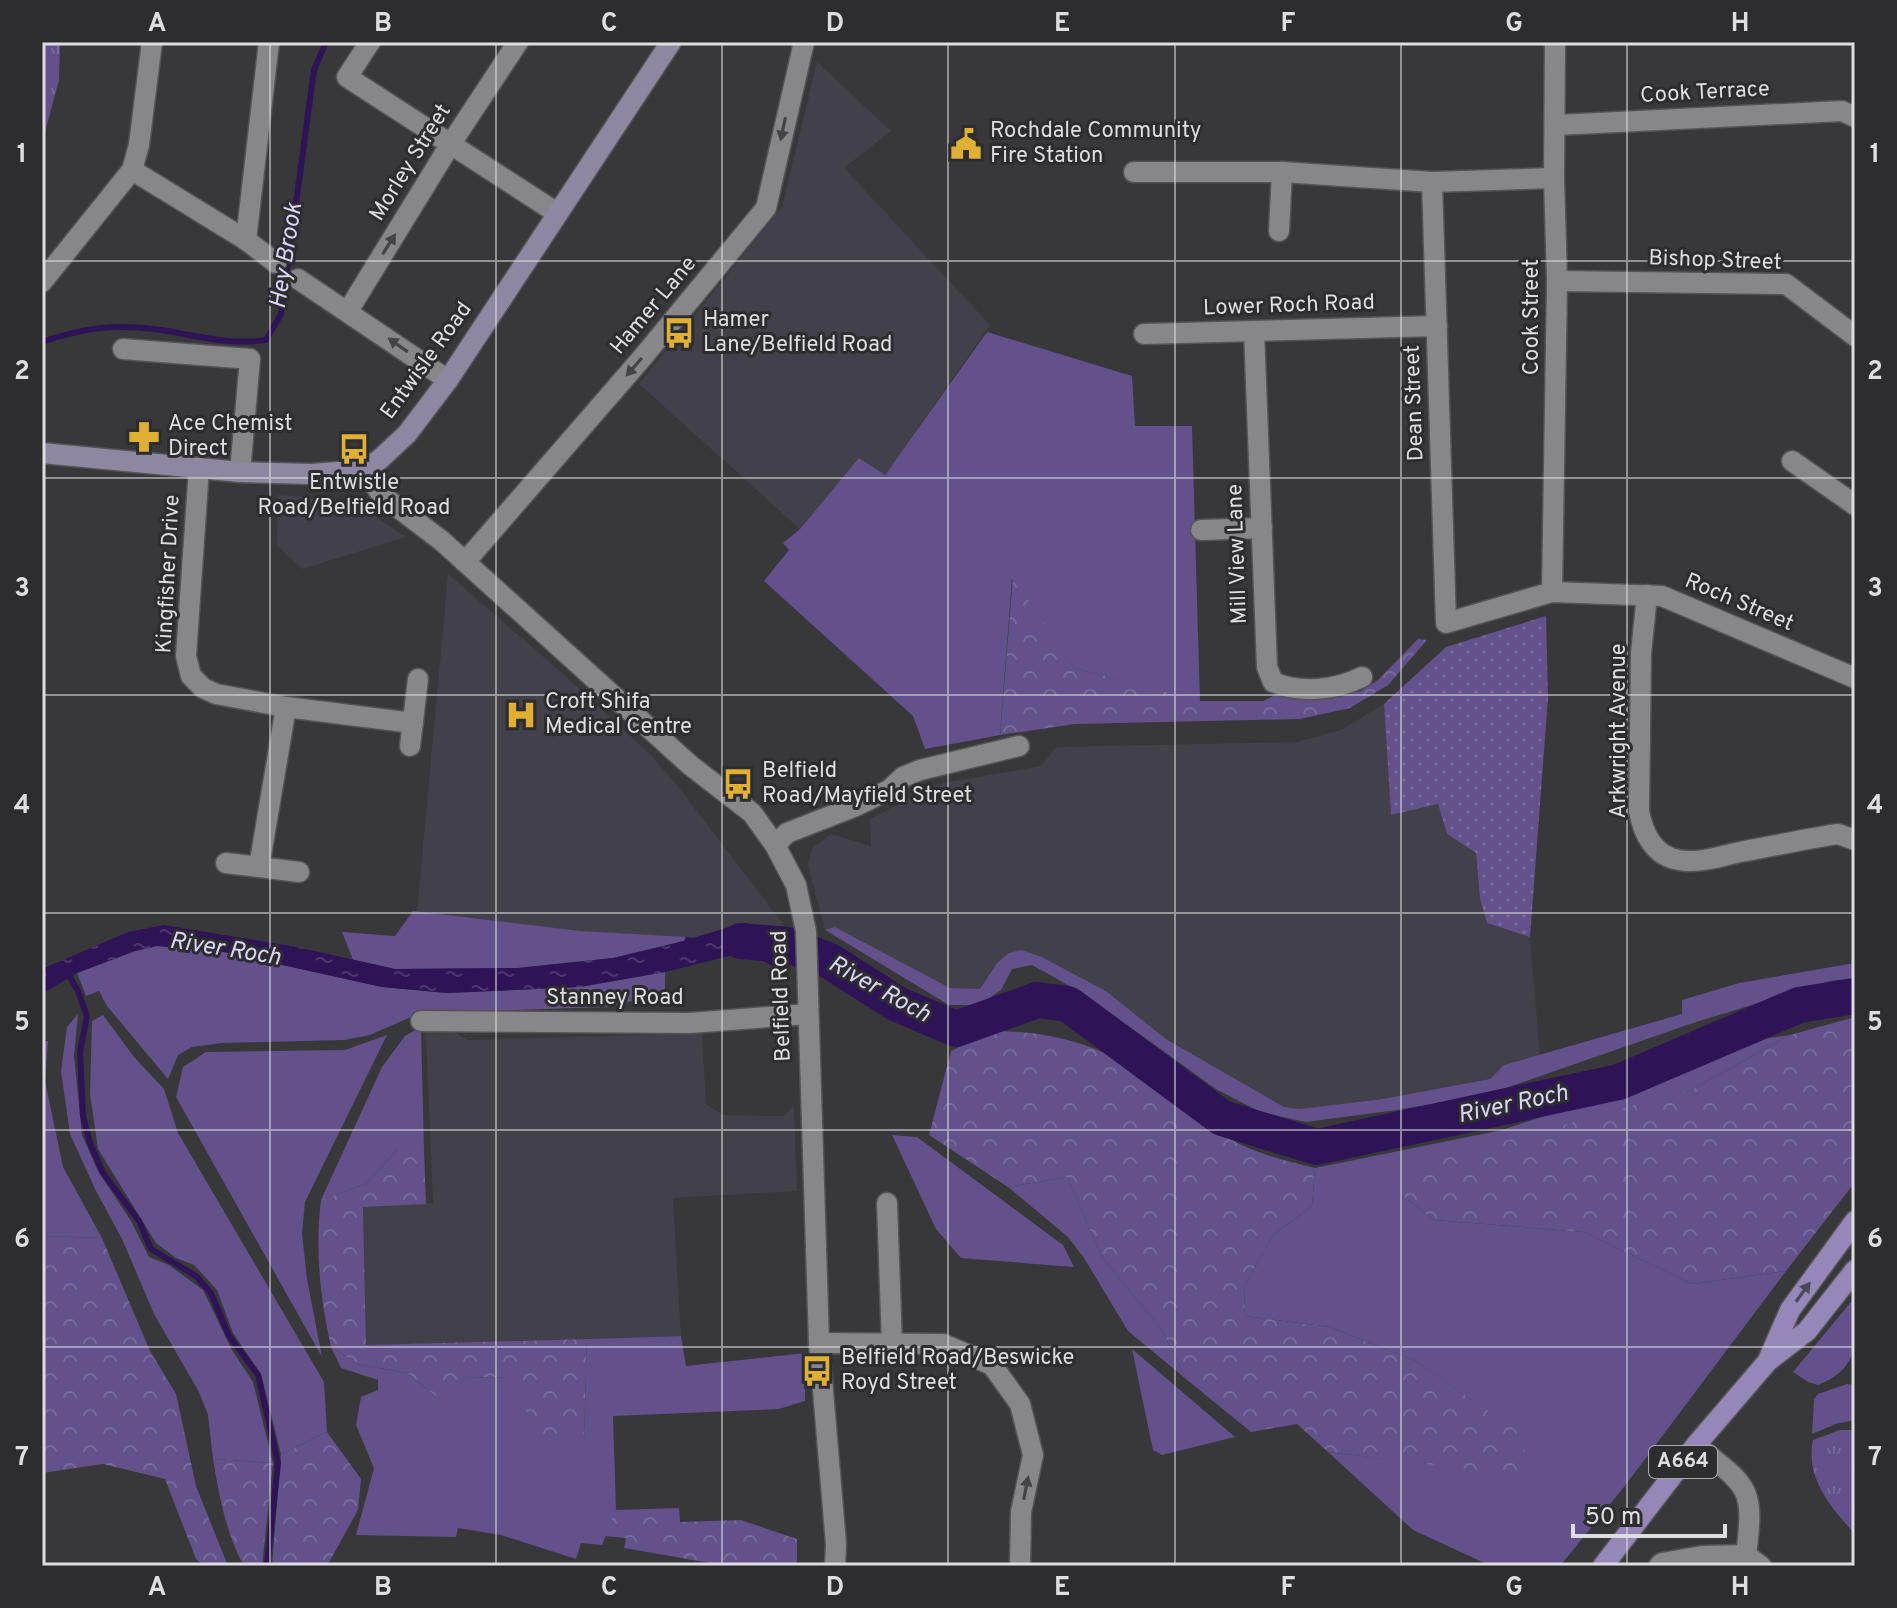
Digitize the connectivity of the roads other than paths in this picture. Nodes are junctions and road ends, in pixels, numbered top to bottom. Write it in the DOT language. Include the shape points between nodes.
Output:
graph roads {
  1 [pos="152,42"];
  2 [pos="269,42"];
  3 [pos="370,42"];
  4 [pos="518,42"];
  5 [pos="671,42"];
  6 [pos="1555,42"];
  7 [pos="802,47"];
  8 [pos="1855,117"];
  9 [pos="1557,125"];
  10 [pos="450,145"];
  11 [pos="132,170"];
  12 [pos="1134,172"];
  13 [pos="1282,172"];
  14 [pos="1554,178"];
  15 [pos="1432,182"];
  16 [pos="557,213"];
  17 [pos="1279,231"];
  18 [pos="246,240"];
  19 [pos="276,263"];
  20 [pos="298,279"];
  21 [pos="1557,281"];
  22 [pos="42,282"];
  23 [pos="348,311"];
  24 [pos="1437,326"];
  25 [pos="1254,331"];
  26 [pos="1144,334"];
  27 [pos="1855,336"];
  28 [pos="123,349"];
  29 [pos="448,380"];
  30 [pos="42,453"];
  31 [pos="1792,461"];
  32 [pos="199,468"];
  33 [pos="363,470"];
  34 [pos="240,472"];
  35 [pos="1855,505"];
  36 [pos="1262,528"];
  37 [pos="1201,530"];
  38 [pos="465,562"];
  39 [pos="1552,592"];
  40 [pos="1647,595"];
  41 [pos="1446,623"];
  42 [pos="1362,677"];
  43 [pos="1855,678"];
  44 [pos="418,679"];
  45 [pos="286,707"];
  46 [pos="413,723"];
  47 [pos="410,746"];
  48 [pos="1019,746"];
  49 [pos="1855,840"];
  50 [pos="775,845"];
  51 [pos="226,863"];
  52 [pos="259,867"];
  53 [pos="299,872"];
  54 [pos="808,1014"];
  55 [pos="421,1021"];
  56 [pos="887,1203"];
  57 [pos="1855,1221"];
  58 [pos="1855,1270"];
  59 [pos="819,1343"];
  60 [pos="892,1344"];
  61 [pos="1768,1361"];
  62 [pos="1696,1445"];
  63 [pos="1754,1560"];
  64 [pos="835,1566"];
  65 [pos="1020,1566"];
  66 [pos="1603,1566"];
  67 [pos="1659,1566"];
  1 -- 11 [label="street"];
  2 -- 18 [label="street"];
  3 -- 10 [label="street" via="347,77"];
  4 -- 10 [label="street, Morley Street"];
  5 -- 16 [label="main road, Entwisle Road"];
  6 -- 9 [label="street, Cook Street"];
  7 -- 38 [label="street, Hamer Lane, one-way" via="766,208"];
  8 -- 9 [label="street, Cook Terrace" via="1842,111"];
  9 -- 14 [label="street, Cook Street"];
  10 -- 16 [label="street"];
  23 -- 10 [label="street, Morley Street, one-way"];
  11 -- 18 [label="street"];
  11 -- 22 [label="street"];
  12 -- 13 [label="street"];
  13 -- 15 [label="street"];
  13 -- 17 [label="street"];
  14 -- 15 [label="street"];
  14 -- 21 [label="street, Cook Street"];
  15 -- 24 [label="street, Dean Street"];
  16 -- 29 [label="main road, Entwisle Road"];
  18 -- 19 [label="street"];
  20 -- 23 [label="street"];
  21 -- 27 [label="street, Bishop Street" via="1786,284"];
  21 -- 39 [label="street, Cook Street"];
  29 -- 23 [label="street, one-way"];
  24 -- 25 [label="street, Lower Roch Road"];
  24 -- 41 [label="street, Dean Street"];
  25 -- 26 [label="street, Lower Roch Road"];
  25 -- 36 [label="street, Mill View Lane"];
  28 -- 34 [label="street" via="250,359"];
  29 -- 33 [label="main road, Entwisle Road" via="407,434"];
  30 -- 32 [label="main road"];
  31 -- 35 [label="street"];
  32 -- 34 [label="main road"];
  32 -- 45 [label="street, Kingfisher Drive" via="186,656 191,676 216,694"];
  33 -- 34 [label="main road"];
  33 -- 38 [label="street, Belfield Road" via="384,497"];
  36 -- 37 [label="street"];
  36 -- 42 [label="street, Mill View Lane" via="1267,667 1273,682 1303,689 1333,687"];
  38 -- 50 [label="street, Belfield Road" via="690,765 752,813"];
  39 -- 40 [label="street, Roch Street"];
  39 -- 41 [label="street, Roch Street"];
  40 -- 43 [label="street, Roch Street" via="1662,596"];
  40 -- 49 [label="street, Arkwright Avenue" via="1639,811 1651,842 1663,855 1679,860 1838,834"];
  44 -- 46 [label="street"];
  45 -- 46 [label="street, Kingfisher Drive"];
  45 -- 52 [label="street"];
  46 -- 47 [label="street"];
  48 -- 50 [label="street" via="920,770 856,806 787,833"];
  50 -- 54 [label="street, Belfield Road" via="796,885 806,931"];
  51 -- 52 [label="street"];
  52 -- 53 [label="street"];
  54 -- 55 [label="street, Stanney Road" via="690,1023"];
  54 -- 59 [label="street, Belfield Road"];
  56 -- 60 [label="street"];
  61 -- 57 [label="main road, A664, one-way" via="1790,1310"];
  58 -- 61 [label="main road, A664" via="1807,1331"];
  59 -- 60 [label="street"];
  59 -- 64 [label="street, Belfield Road"];
  65 -- 60 [label="street, one-way" via="1021,1512 1033,1455 1020,1404 992,1365 943,1344"];
  61 -- 62 [label="main road, A664"];
  62 -- 63 [label="street" via="1747,1493"];
  62 -- 66 [label="main road, A664"];
  63 -- 67 [label="street" via="1702,1556"];
}
